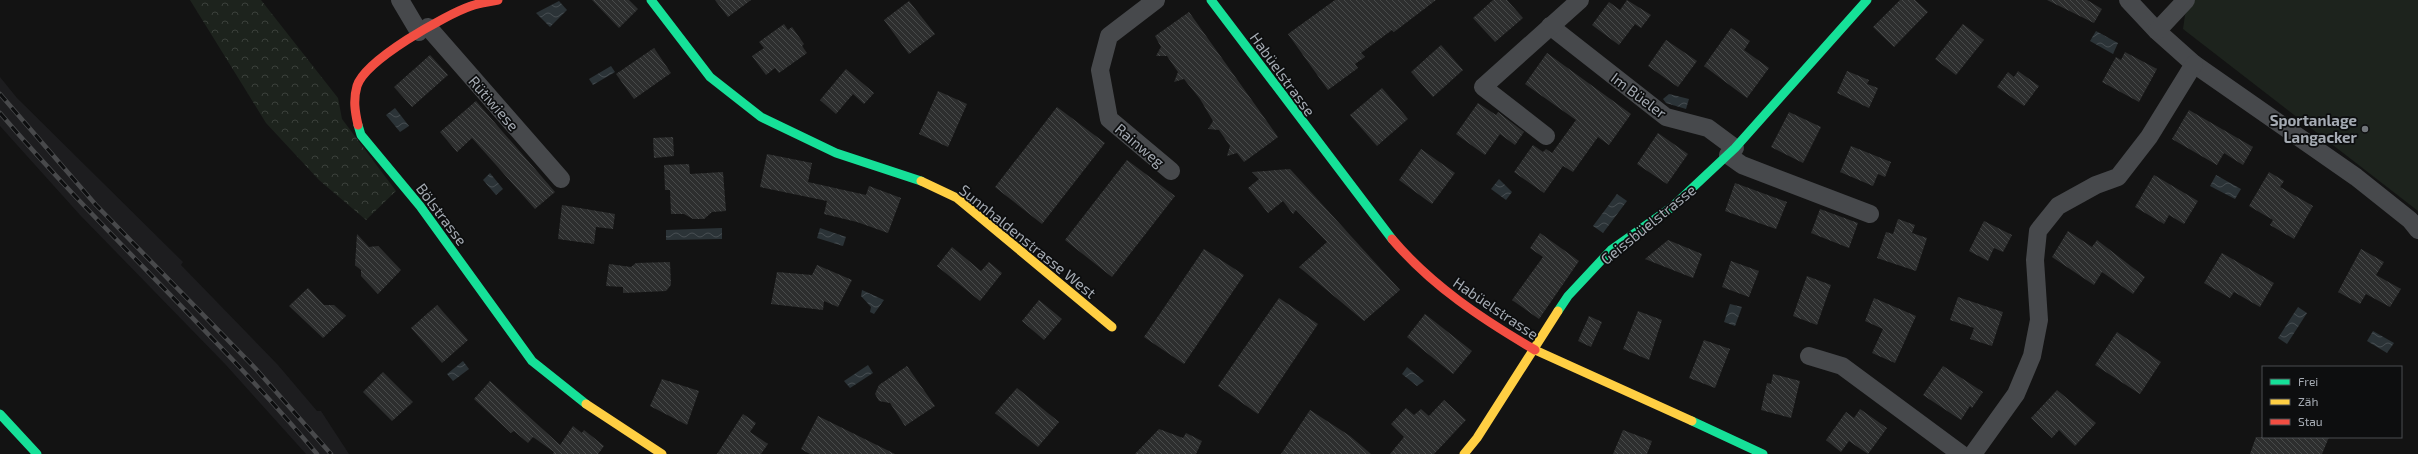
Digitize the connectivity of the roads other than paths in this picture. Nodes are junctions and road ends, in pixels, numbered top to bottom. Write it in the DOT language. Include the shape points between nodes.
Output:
graph roads {
  1 [pos="400,0"];
  2 [pos="498,0"];
  3 [pos="651,0"];
  4 [pos="1156,0"];
  5 [pos="1211,0"];
  6 [pos="1580,0"];
  7 [pos="1867,0"];
  8 [pos="2128,0"];
  9 [pos="2186,0"];
  10 [pos="1550,26"];
  11 [pos="424,30"];
  12 [pos="2157,31"];
  13 [pos="2194,64"];
  14 [pos="1546,136"];
  15 [pos="1731,152"];
  16 [pos="1171,171"];
  17 [pos="561,179"];
  18 [pos="1870,214"];
  19 [pos="2418,230"];
  20 [pos="1112,327"];
  21 [pos="1534,350"];
  22 [pos="1810,356"];
  23 [pos="0,414"];
  24 [pos="37,454"];
  25 [pos="662,454"];
  26 [pos="1464,454"];
  27 [pos="1763,454"];
  28 [pos="1961,454"];
  29 [pos="1973,454"];
  1 -- 11 [label="street, Rütiwiese"];
  2 -- 11 [label="street, Bölstrasse" via="471,6"];
  3 -- 20 [label="street, Sunnhaldenstrasse West" via="710,77 762,117 836,153 913,177 957,198"];
  4 -- 16 [label="street, Rainweg" via="1109,36 1100,70 1109,119"];
  5 -- 21 [label="street, Habüelstrasse" via="1352,190 1411,261 1457,301"];
  6 -- 10 [label="street"];
  7 -- 15 [label="street, Geissbüelstrasse"];
  8 -- 12 [label="street"];
  9 -- 12 [label="street"];
  10 -- 14 [label="street" via="1483,87"];
  10 -- 15 [label="street, Im Büeler" via="1666,117 1708,128"];
  11 -- 17 [label="street, Rütiwiese"];
  11 -- 25 [label="street, Bölstrasse" via="375,62 357,85 354,109 361,135 420,206 532,361 576,398"];
  12 -- 13 [label="street"];
  13 -- 19 [label="street" via="2356,177 2410,220"];
  13 -- 29 [label="street" via="2149,137 2118,177 2096,185 2058,206 2038,231 2035,260 2039,320 2032,356 2016,394"];
  15 -- 18 [label="street" via="1742,165"];
  15 -- 21 [label="street, Geissbüelstrasse" via="1672,207 1611,250 1568,296"];
  21 -- 26 [label="street, Geissbüelstrasse"];
  21 -- 27 [label="street, Habüelstrasse"];
  22 -- 28 [label="street" via="1842,366"];
  23 -- 24 [label="street"];
}
